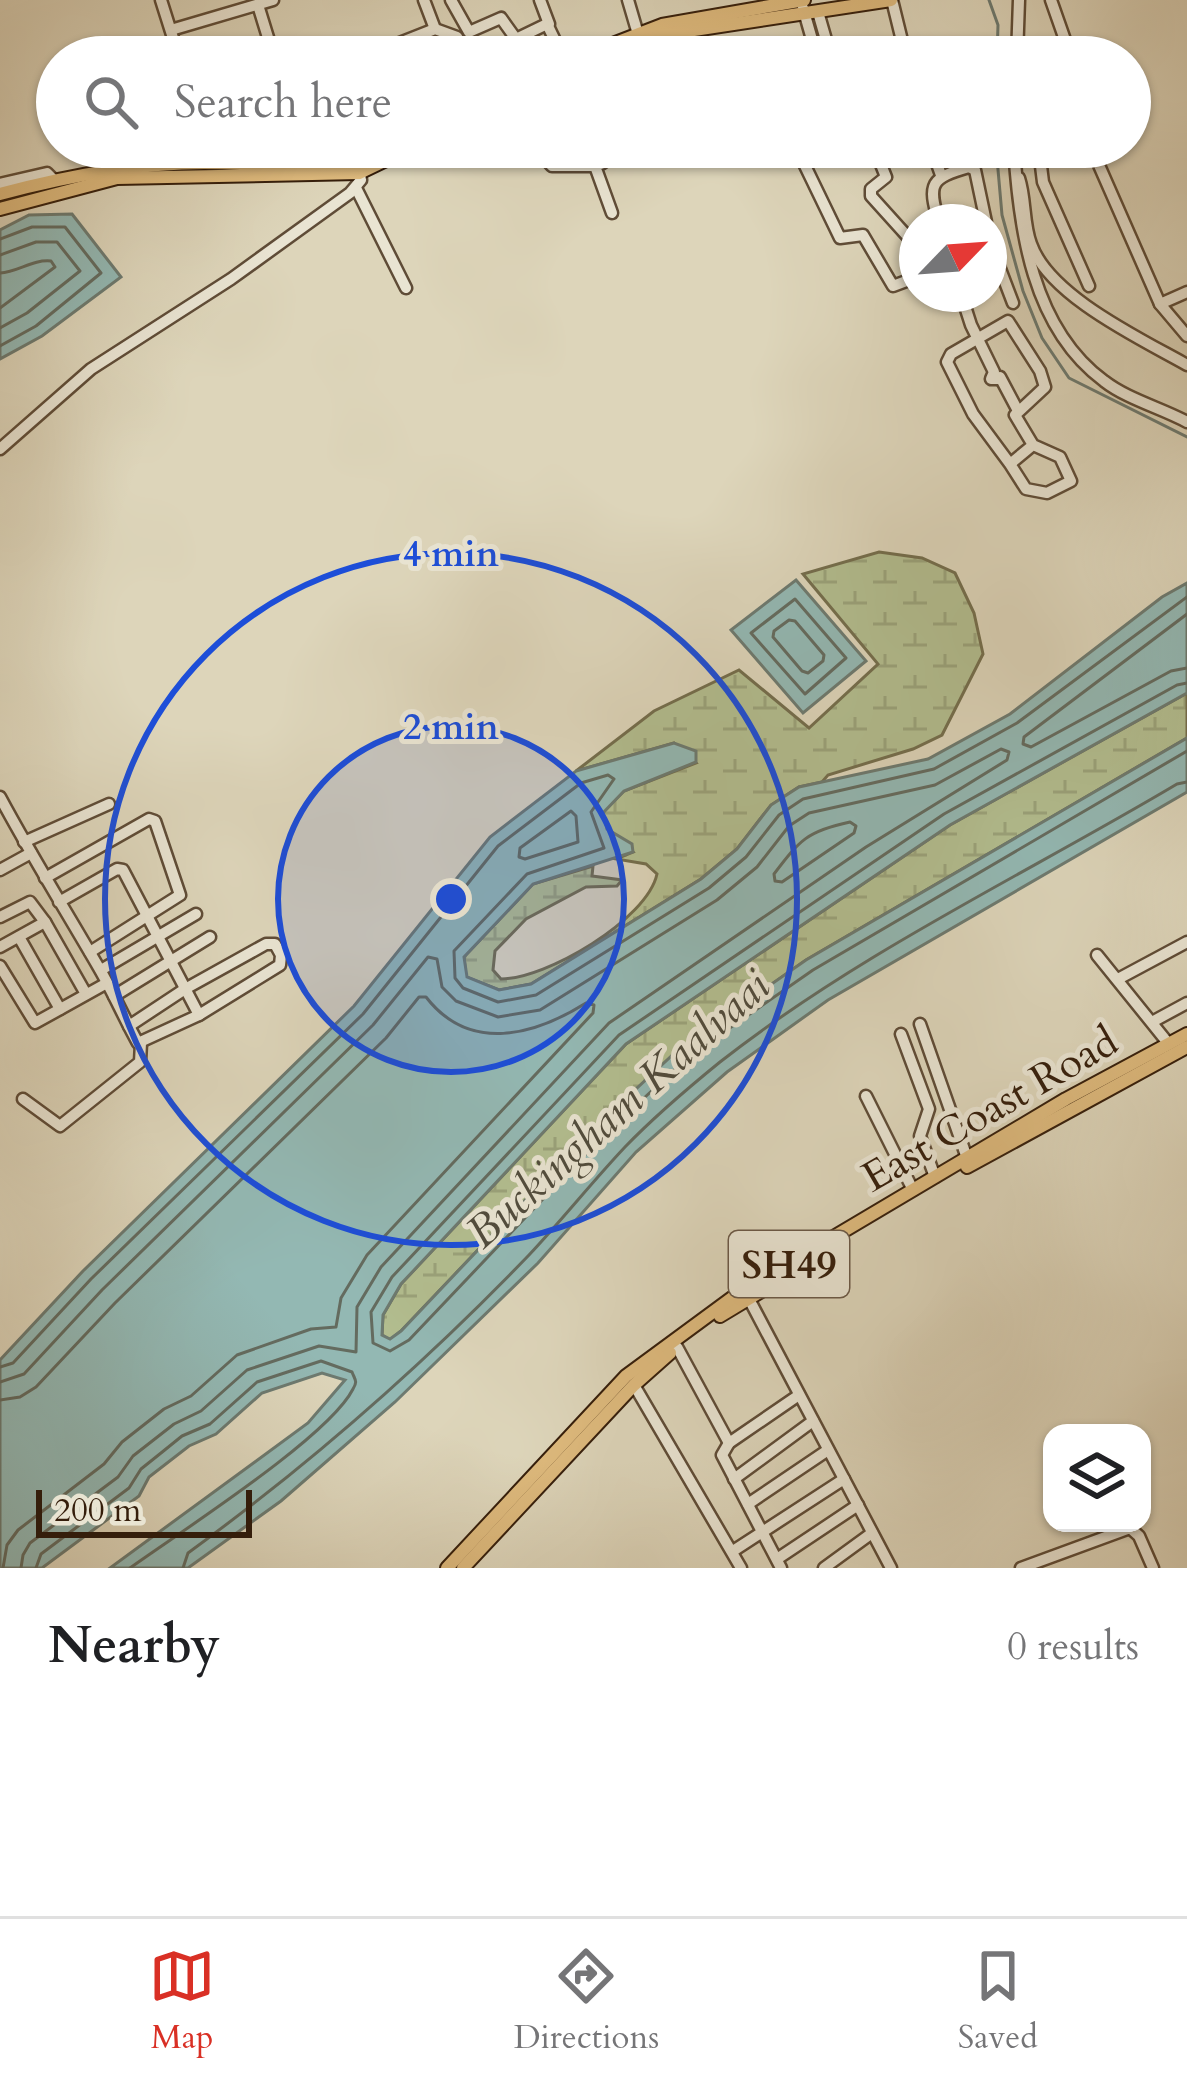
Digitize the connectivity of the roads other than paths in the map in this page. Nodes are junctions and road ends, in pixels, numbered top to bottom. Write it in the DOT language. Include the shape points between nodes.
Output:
graph roads {
  1 [pos="161,0"];
  2 [pos="273,0"];
  3 [pos="424,0"];
  4 [pos="451,0"];
  5 [pos="540,0"];
  6 [pos="892,0"];
  7 [pos="1019,0"];
  8 [pos="1051,0"];
  9 [pos="626,1"];
  10 [pos="258,5"];
  11 [pos="807,6"];
  12 [pos="549,24"];
  13 [pos="435,29"];
  14 [pos="171,30"];
  15 [pos="638,34"];
  16 [pos="173,36"];
  17 [pos="269,36"];
  18 [pos="417,36"];
  19 [pos="454,36"];
  20 [pos="514,36"];
  21 [pos="523,36"];
  22 [pos="554,36"];
  23 [pos="633,36"];
  24 [pos="658,36"];
  25 [pos="813,36"];
  26 [pos="821,36"];
  27 [pos="901,36"];
  28 [pos="1018,36"];
  29 [pos="1064,36"];
  30 [pos="202,168"];
  31 [pos="360,168"];
  32 [pos="600,168"];
  33 [pos="602,168"];
  34 [pos="806,168"];
  35 [pos="882,168"];
  36 [pos="939,168"];
  37 [pos="969,168"];
  38 [pos="973,168"];
  39 [pos="1015,168"];
  40 [pos="1016,168"];
  41 [pos="1044,168"];
  42 [pos="1100,168"];
  43 [pos="941,176"];
  44 [pos="610,179"];
  45 [pos="54,180"];
  46 [pos="0,184"];
  47 [pos="356,188"];
  48 [pos="0,194"];
  49 [pos="934,204"];
  50 [pos="982,204"];
  51 [pos="0,209"];
  52 [pos="612,213"];
  53 [pos="899,227"];
  54 [pos="899,284"];
  55 [pos="1089,286"];
  56 [pos="406,288"];
  57 [pos="1007,289"];
  58 [pos="1187,292"];
  59 [pos="1012,303"];
  60 [pos="1160,304"];
  61 [pos="967,312"];
  62 [pos="1187,336"];
  63 [pos="976,339"];
  64 [pos="1187,364"];
  65 [pos="998,382"];
  66 [pos="1187,422"];
  67 [pos="1033,445"];
  68 [pos="0,449"];
  69 [pos="1010,464"];
  70 [pos="0,797"];
  71 [pos="109,804"];
  72 [pos="27,848"];
  73 [pos="0,870"];
  74 [pos="45,878"];
  75 [pos="58,902"];
  76 [pos="196,914"];
  77 [pos="0,917"];
  78 [pos="147,917"];
  79 [pos="45,922"];
  80 [pos="19,937"];
  81 [pos="157,937"];
  82 [pos="210,937"];
  83 [pos="1187,942"];
  84 [pos="0,947"];
  85 [pos="90,952"];
  86 [pos="1096,955"];
  87 [pos="169,962"];
  88 [pos="0,966"];
  89 [pos="101,970"];
  90 [pos="1118,979"];
  91 [pos="107,983"];
  92 [pos="185,988"];
  93 [pos="86,994"];
  94 [pos="114,996"];
  95 [pos="1187,1003"];
  96 [pos="60,1009"];
  97 [pos="199,1015"];
  98 [pos="1151,1022"];
  99 [pos="920,1024"];
  100 [pos="129,1026"];
  101 [pos="902,1034"];
  102 [pos="1187,1034"];
  103 [pos="141,1043"];
  104 [pos="1168,1043"];
  105 [pos="1187,1047"];
  106 [pos="1155,1056"];
  107 [pos="866,1096"];
  108 [pos="23,1100"];
  109 [pos="967,1158"];
  110 [pos="935,1177"];
  111 [pos="913,1190"];
  112 [pos="749,1299"];
  113 [pos="677,1347"];
  114 [pos="634,1384"];
  115 [pos="799,1395"];
  116 [pos="813,1421"];
  117 [pos="729,1443"];
  118 [pos="828,1450"];
  119 [pos="734,1479"];
  120 [pos="844,1479"];
  121 [pos="748,1504"];
  122 [pos="858,1505"];
  123 [pos="763,1532"];
  124 [pos="872,1533"];
  125 [pos="733,1551"];
  126 [pos="779,1564"];
  127 [pos="887,1567"];
  128 [pos="447,1568"];
  129 [pos="463,1568"];
  130 [pos="741,1568"];
  131 [pos="824,1568"];
  132 [pos="1021,1568"];
  133 [pos="1153,1568"];
  1 -- 14 [label="street"];
  2 -- 10 [label="street"];
  3 -- 13 [label="street"];
  4 -- 20 [label="street" via="469,32 501,18"];
  5 -- 12 [label="street"];
  6 -- 11 [label="main road"];
  6 -- 27 [label="street"];
  7 -- 28 [label="street"];
  8 -- 29 [label="street"];
  9 -- 15 [label="street"];
  10 -- 14 [label="street"];
  10 -- 17 [label="street"];
  11 -- 15 [label="main road"];
  11 -- 24 [label="main road"];
  11 -- 25 [label="street"];
  11 -- 26 [label="street"];
  12 -- 21 [label="street"];
  12 -- 22 [label="street"];
  13 -- 18 [label="street"];
  13 -- 19 [label="street"];
  14 -- 16 [label="street"];
  15 -- 23 [label="main road"];
  30 -- 45 [label="main road" via="113,169"];
  30 -- 51 [label="main road" via="117,178"];
  31 -- 47 [label="street"];
  32 -- 52 [label="street"];
  33 -- 44 [label="street"];
  34 -- 54 [label="street" via="840,238 863,235 893,286"];
  35 -- 53 [label="street" via="886,177 871,196"];
  36 -- 43 [label="street"];
  37 -- 43 [label="street"];
  38 -- 50 [label="street"];
  39 -- 66 [label="street" via="1029,265 1066,343 1107,384"];
  40 -- 64 [label="street" via="1031,244 1054,279"];
  41 -- 55 [label="street"];
  42 -- 60 [label="street"];
  43 -- 49 [label="street"];
  45 -- 46 [label="street" via="47,173"];
  45 -- 48 [label="main road"];
  47 -- 56 [label="street"];
  47 -- 68 [label="street" via="91,369"];
  57 -- 59 [label="street"];
  58 -- 60 [label="street"];
  60 -- 62 [label="street"];
  61 -- 63 [label="street"];
  63 -- 65 [label="street"];
  63 -- 65 [label="street" via="1010,321 1045,390"];
  63 -- 69 [label="street" via="946,362"];
  65 -- 67 [label="street"];
  67 -- 69 [label="street"];
  67 -- 69 [label="street" via="1060,458 1071,481 1030,491"];
  70 -- 72 [label="street"];
  71 -- 72 [label="street"];
  72 -- 73 [label="street"];
  72 -- 74 [label="street"];
  74 -- 75 [label="street"];
  74 -- 78 [label="street" via="152,819 181,892"];
  75 -- 78 [label="street" via="120,868"];
  75 -- 85 [label="street"];
  76 -- 81 [label="street"];
  77 -- 79 [label="street" via="30,902"];
  78 -- 81 [label="street"];
  78 -- 85 [label="street"];
  79 -- 80 [label="street"];
  79 -- 93 [label="street"];
  80 -- 84 [label="street"];
  80 -- 96 [label="street"];
  81 -- 87 [label="street"];
  81 -- 89 [label="street"];
  82 -- 87 [label="street"];
  83 -- 90 [label="street"];
  85 -- 89 [label="street"];
  86 -- 90 [label="street"];
  87 -- 92 [label="street"];
  87 -- 94 [label="street"];
  88 -- 96 [label="street" via="33,1023"];
  89 -- 91 [label="street"];
  90 -- 98 [label="street"];
  91 -- 93 [label="street"];
  91 -- 94 [label="street"];
  92 -- 97 [label="street"];
  92 -- 97 [label="street" via="269,943 278,948 280,965"];
  92 -- 100 [label="street"];
  93 -- 96 [label="street"];
  94 -- 100 [label="street"];
  95 -- 98 [label="street"];
  97 -- 103 [label="street"];
  98 -- 104 [label="street"];
  99 -- 109 [label="street"];
  100 -- 103 [label="street"];
  101 -- 110 [label="street" via="929,1109 920,1136"];
  102 -- 104 [label="main road, East Coast Road / SH49"];
  103 -- 108 [label="street" via="140,1062 60,1126"];
  104 -- 106 [label="main road, East Coast Road / SH49"];
  105 -- 106 [label="main road, East Coast Road / SH49"];
  106 -- 109 [label="main road, East Coast Road / SH49"];
  106 -- 112 [label="main road, East Coast Road / SH49"];
  107 -- 111 [label="street"];
  109 -- 110 [label="main road, East Coast Road / SH49"];
  110 -- 111 [label="main road, East Coast Road / SH49"];
  111 -- 128 [label="main road, East Coast Road / SH49" via="736,1295 626,1376"];
  112 -- 113 [label="main road, East Coast Road / SH49"];
  112 -- 115 [label="street"];
  113 -- 114 [label="main road, East Coast Road / SH49"];
  113 -- 117 [label="street"];
  114 -- 125 [label="street"];
  114 -- 129 [label="main road, East Coast Road / SH49"];
  115 -- 116 [label="street"];
  115 -- 117 [label="street"];
  116 -- 118 [label="street"];
  116 -- 119 [label="street"];
  117 -- 119 [label="street" via="723,1458"];
  118 -- 120 [label="street"];
  118 -- 121 [label="street"];
  119 -- 121 [label="street"];
  120 -- 122 [label="street"];
  120 -- 123 [label="street"];
  121 -- 123 [label="street"];
  122 -- 124 [label="street"];
  122 -- 126 [label="street"];
  123 -- 125 [label="street"];
  123 -- 126 [label="street"];
  124 -- 127 [label="street"];
  124 -- 131 [label="street"];
  125 -- 130 [label="street"];
  132 -- 133 [label="street" via="1130,1528"];
}
